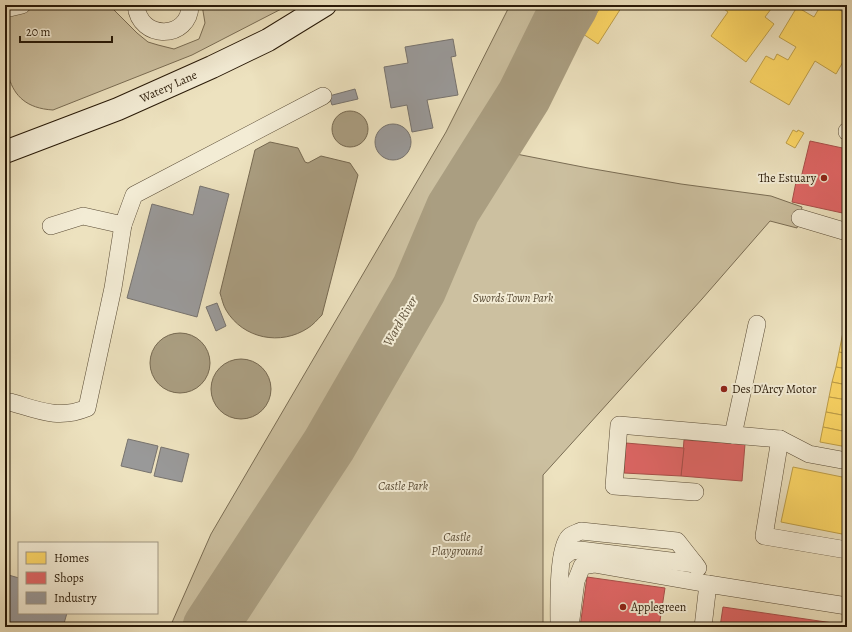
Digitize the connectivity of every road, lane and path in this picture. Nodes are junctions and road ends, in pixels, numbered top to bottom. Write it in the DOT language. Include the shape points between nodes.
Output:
graph roads {
  1 [pos="22,5"];
  2 [pos="136,5"];
  3 [pos="190,5"];
  4 [pos="325,5"];
  5 [pos="5,9"];
  6 [pos="323,96"];
  7 [pos="5,152"];
  8 [pos="800,218"];
  9 [pos="123,225"];
  10 [pos="51,226"];
  11 [pos="847,232"];
  12 [pos="757,324"];
  13 [pos="10,402"];
  14 [pos="733,435"];
  15 [pos="780,439"];
  16 [pos="847,461"];
  17 [pos="695,492"];
  18 [pos="847,550"];
  19 [pos="708,584"];
  20 [pos="847,606"];
  21 [pos="559,627"];
  22 [pos="570,627"];
  23 [pos="703,627"];
  1 -- 5 [label="lane"];
  2 -- 3 [label="lane" via="137,15 148,28 156,32 165,32 181,26 187,18"];
  4 -- 7 [label="main road, Watery Lane" via="268,40 212,67 118,109"];
  6 -- 9 [label="lane" via="134,195"];
  8 -- 11 [label="lane"];
  9 -- 10 [label="lane" via="84,216"];
  9 -- 13 [label="lane" via="113,288 87,408 58,414"];
  12 -- 14 [label="lane"];
  14 -- 15 [label="lane"];
  14 -- 17 [label="lane" via="619,426 614,486"];
  15 -- 16 [label="lane" via="809,454"];
  15 -- 18 [label="lane" via="764,536"];
  19 -- 20 [label="lane"];
  19 -- 21 [label="lane" via="677,541 581,531 569,536 565,544 560,582"];
  19 -- 22 [label="lane" via="594,564 582,566 576,581"];
  19 -- 23 [label="lane"];
}
